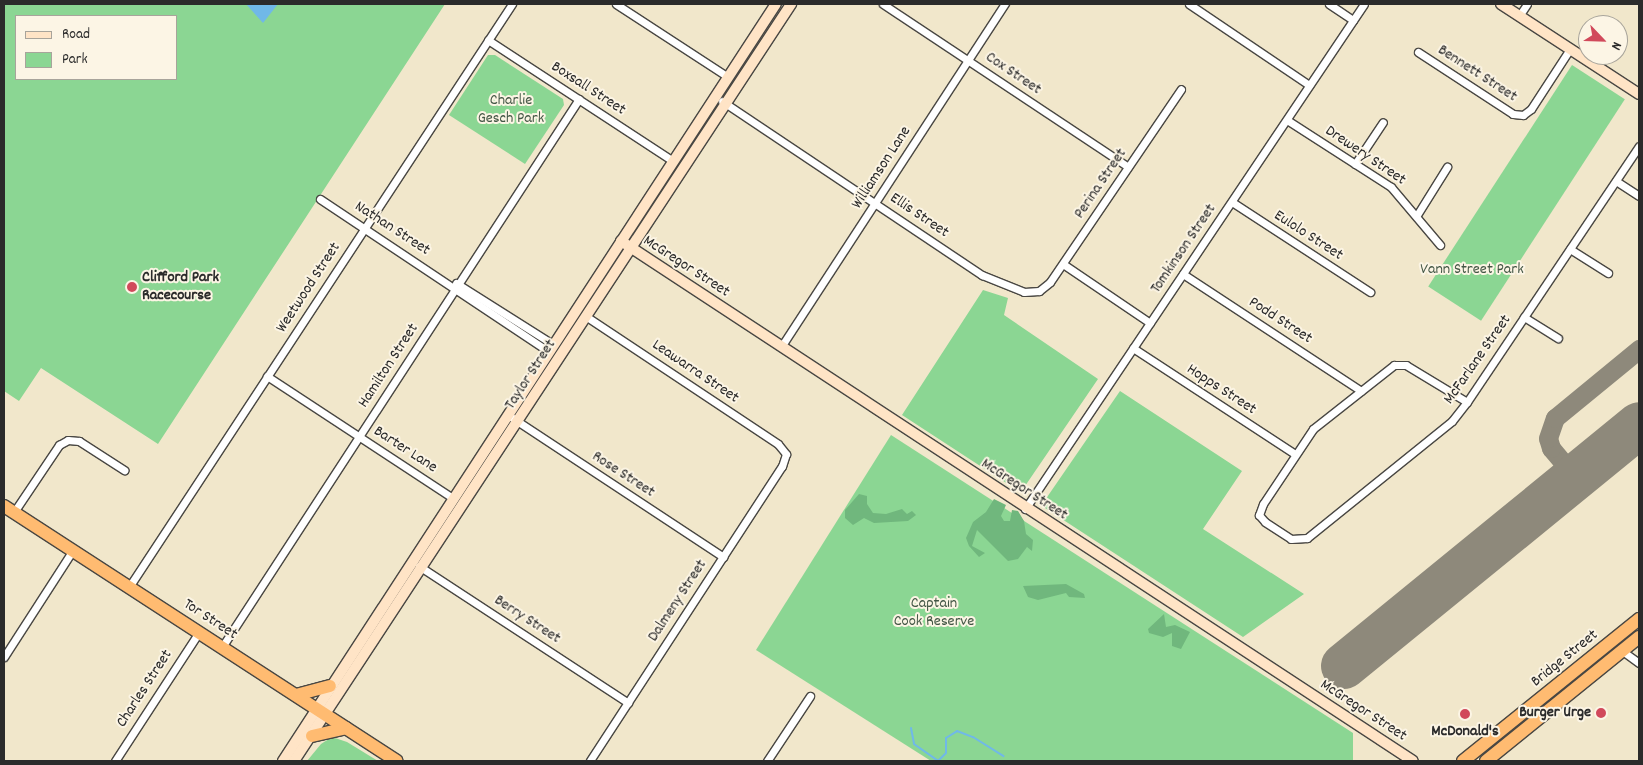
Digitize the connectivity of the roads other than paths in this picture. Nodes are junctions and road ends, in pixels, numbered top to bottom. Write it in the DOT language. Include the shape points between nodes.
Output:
graph roads {
  1 [pos="512,4"];
  2 [pos="616,4"];
  3 [pos="776,4"];
  4 [pos="791,4"];
  5 [pos="883,4"];
  6 [pos="1005,4"];
  7 [pos="1189,4"];
  8 [pos="1329,4"];
  9 [pos="1364,4"];
  10 [pos="1501,4"];
  11 [pos="1527,4"];
  12 [pos="1519,16"];
  13 [pos="1354,20"];
  14 [pos="488,40"];
  15 [pos="1570,49"];
  16 [pos="1418,52"];
  17 [pos="969,61"];
  18 [pos="728,77"];
  19 [pos="1309,85"];
  20 [pos="1181,89"];
  21 [pos="1639,94"];
  22 [pos="715,97"];
  23 [pos="579,99"];
  24 [pos="725,104"];
  25 [pos="1287,120"];
  26 [pos="1383,122"];
  27 [pos="1639,146"];
  28 [pos="673,162"];
  29 [pos="1356,164"];
  30 [pos="1447,167"];
  31 [pos="1128,168"];
  32 [pos="1616,181"];
  33 [pos="1639,196"];
  34 [pos="320,199"];
  35 [pos="1232,202"];
  36 [pos="875,204"];
  37 [pos="1417,215"];
  38 [pos="364,228"];
  39 [pos="621,241"];
  40 [pos="1440,245"];
  41 [pos="631,248"];
  42 [pos="1570,249"];
  43 [pos="1063,264"];
  44 [pos="1608,273"];
  45 [pos="1183,274"];
  46 [pos="457,288"];
  47 [pos="1039,291"];
  48 [pos="1370,292"];
  49 [pos="587,317"];
  50 [pos="1524,317"];
  51 [pos="1150,323"];
  52 [pos="1558,338"];
  53 [pos="781,347"];
  54 [pos="1133,348"];
  55 [pos="551,349"];
  56 [pos="267,376"];
  57 [pos="1361,392"];
  58 [pos="1466,402"];
  59 [pos="508,415"];
  60 [pos="518,422"];
  61 [pos="360,437"];
  62 [pos="786,454"];
  63 [pos="1295,454"];
  64 [pos="124,470"];
  65 [pos="453,498"];
  66 [pos="9,509"];
  67 [pos="1025,509"];
  68 [pos="72,550"];
  69 [pos="724,557"];
  70 [pos="412,561"];
  71 [pos="422,568"];
  72 [pos="130,587"];
  73 [pos="1639,619"];
  74 [pos="198,632"];
  75 [pos="1639,637"];
  76 [pos="1610,643"];
  77 [pos="222,647"];
  78 [pos="1622,651"];
  79 [pos="4,657"];
  80 [pos="1639,663"];
  81 [pos="330,686"];
  82 [pos="296,695"];
  83 [pos="810,696"];
  84 [pos="628,703"];
  85 [pos="321,712"];
  86 [pos="346,728"];
  87 [pos="312,736"];
  88 [pos="115,761"];
  89 [pos="283,761"];
  90 [pos="294,761"];
  91 [pos="398,761"];
  92 [pos="590,761"];
  93 [pos="767,761"];
  94 [pos="1413,761"];
  95 [pos="1464,761"];
  96 [pos="1486,761"];
  1 -- 14 [label="street, Weetwood Street"];
  2 -- 18 [label="street"];
  3 -- 18 [label="main road, Taylor Street"];
  4 -- 24 [label="main road, Taylor Street"];
  5 -- 17 [label="street, Cox Street"];
  6 -- 17 [label="street, Williamson Lane"];
  7 -- 19 [label="street"];
  8 -- 13 [label="street"];
  9 -- 13 [label="street, Tomkinson Street"];
  10 -- 12 [label="main road"];
  11 -- 12 [label="street"];
  12 -- 15 [label="main road"];
  13 -- 19 [label="street, Tomkinson Street"];
  14 -- 23 [label="street, Boxsall Street"];
  14 -- 38 [label="street, Weetwood Street"];
  15 -- 16 [label="street, Bennett Street" via="1531,109 1523,115 1513,114"];
  15 -- 21 [label="main road"];
  17 -- 31 [label="street, Cox Street"];
  17 -- 36 [label="street, Williamson Lane"];
  18 -- 22 [label="main road, Taylor Street"];
  19 -- 25 [label="street, Tomkinson Street"];
  20 -- 31 [label="street, Perina Street"];
  22 -- 24 [label="street, Ellis Street"];
  22 -- 28 [label="main road, Taylor Street"];
  23 -- 28 [label="street, Boxsall Street"];
  23 -- 46 [label="street, Hamilton Street"];
  24 -- 36 [label="street, Ellis Street"];
  24 -- 41 [label="main road, Taylor Street"];
  25 -- 29 [label="street, Drewery Street"];
  25 -- 35 [label="street, Tomkinson Street"];
  26 -- 29 [label="street"];
  27 -- 32 [label="street, McFarlane Street"];
  28 -- 39 [label="main road, Taylor Street"];
  29 -- 37 [label="street, Drewery Street" via="1391,187"];
  30 -- 37 [label="street"];
  31 -- 43 [label="street, Perina Street"];
  32 -- 33 [label="street"];
  32 -- 42 [label="street, McFarlane Street"];
  34 -- 38 [label="street, Nathan Street"];
  35 -- 45 [label="street, Tomkinson Street"];
  35 -- 48 [label="street, Eulolo Street"];
  36 -- 47 [label="street, Ellis Street" via="995,282 1024,292"];
  36 -- 53 [label="street, Williamson Lane"];
  37 -- 40 [label="street, Drewery Street"];
  38 -- 46 [label="street, Nathan Street"];
  38 -- 56 [label="street, Weetwood Street"];
  39 -- 41 [label="main road, McGregor Street"];
  39 -- 55 [label="main road, Taylor Street"];
  41 -- 49 [label="main road, Taylor Street"];
  41 -- 53 [label="main road, McGregor Street"];
  42 -- 44 [label="street"];
  42 -- 50 [label="street, McFarlane Street"];
  43 -- 47 [label="street, Perina Street"];
  43 -- 51 [label="street"];
  45 -- 51 [label="street, Tomkinson Street"];
  45 -- 57 [label="street, Podd Street"];
  46 -- 55 [label="street, Nathan Street"];
  46 -- 61 [label="street, Hamilton Street"];
  49 -- 60 [label="main road, Taylor Street"];
  49 -- 62 [label="street, Leawarra Street" via="778,444"];
  50 -- 52 [label="street"];
  50 -- 58 [label="street, McFarlane Street"];
  51 -- 54 [label="street, Tomkinson Street"];
  53 -- 67 [label="main road, McGregor Street"];
  54 -- 63 [label="street, Hopps Street"];
  54 -- 67 [label="street, Tomkinson Street"];
  55 -- 59 [label="main road, Taylor Street"];
  56 -- 61 [label="street, Barter Lane"];
  56 -- 72 [label="street, Weetwood Street"];
  57 -- 58 [label="street" via="1394,365 1406,365"];
  57 -- 63 [label="street" via="1313,429"];
  58 -- 63 [label="street, McFarlane Street" via="1452,421 1307,538 1291,539 1259,515"];
  59 -- 60 [label="street, Rose Street"];
  59 -- 65 [label="main road, Taylor Street"];
  60 -- 69 [label="street, Rose Street"];
  60 -- 71 [label="main road, Taylor Street"];
  61 -- 65 [label="street, Barter Lane"];
  61 -- 77 [label="street, Hamilton Street"];
  62 -- 69 [label="street, Dalmeny Street" via="782,466"];
  64 -- 66 [label="street" via="79,441 68,440 58,445"];
  65 -- 70 [label="main road, Taylor Street"];
  66 -- 68 [label="highway, Tor Street"];
  67 -- 94 [label="main road, McGregor Street"];
  68 -- 72 [label="highway, Tor Street"];
  68 -- 79 [label="street"];
  69 -- 84 [label="street, Dalmeny Street"];
  70 -- 71 [label="street, Berry Street"];
  70 -- 81 [label="main road, Taylor Street"];
  71 -- 84 [label="street, Berry Street"];
  71 -- 85 [label="main road, Taylor Street"];
  72 -- 74 [label="highway, Tor Street"];
  73 -- 76 [label="highway, Bridge Street"];
  74 -- 77 [label="highway, Tor Street"];
  74 -- 88 [label="street, Charles Street"];
  75 -- 78 [label="highway, Bridge Street"];
  76 -- 78 [label="street"];
  76 -- 95 [label="highway, Bridge Street"];
  77 -- 82 [label="highway, Tor Street"];
  78 -- 80 [label="street"];
  78 -- 96 [label="highway, Bridge Street"];
  81 -- 82 [label="highway"];
  81 -- 85 [label="main road, Taylor Street"];
  82 -- 85 [label="highway, Tor Street"];
  83 -- 93 [label="street"];
  84 -- 92 [label="street, Dalmeny Street"];
  85 -- 86 [label="highway, Tor Street"];
  85 -- 87 [label="main road, Taylor Street"];
  85 -- 89 [label="main road, Taylor Street"];
  86 -- 87 [label="highway"];
  86 -- 91 [label="highway, Tor Street"];
  87 -- 90 [label="main road, Taylor Street"];
}
